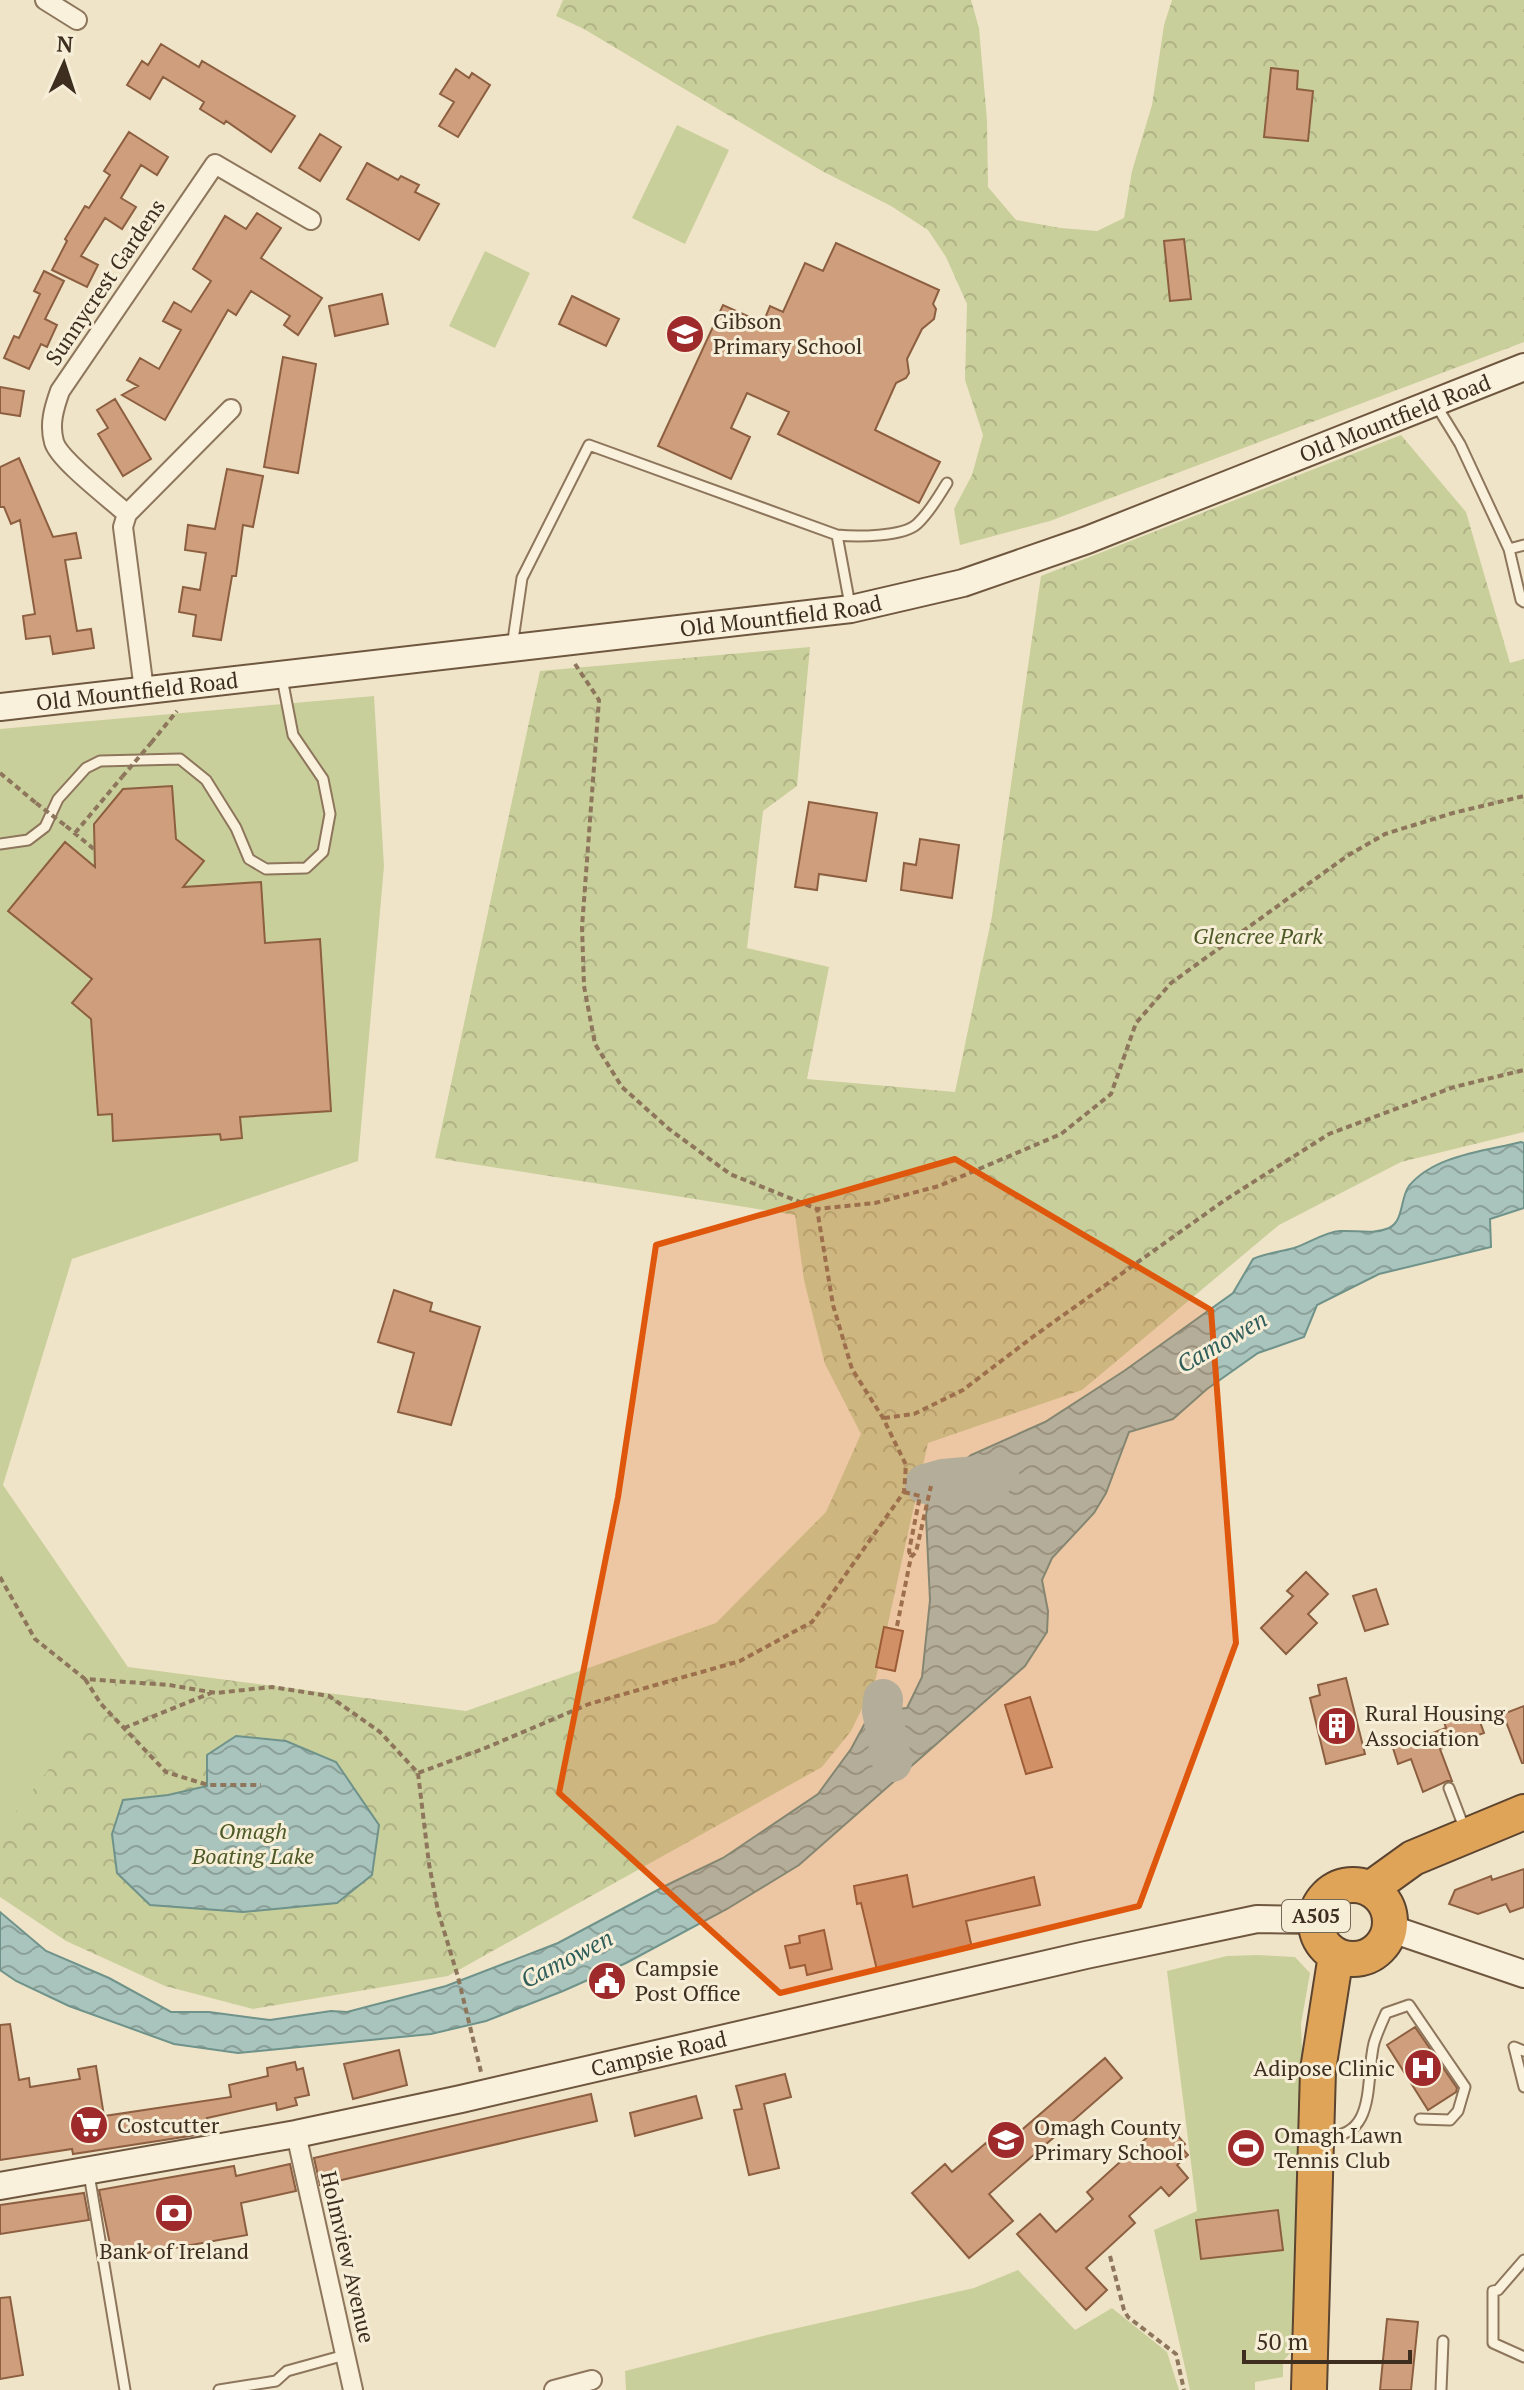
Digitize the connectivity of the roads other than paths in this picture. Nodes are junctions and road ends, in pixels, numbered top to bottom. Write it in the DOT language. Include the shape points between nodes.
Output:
graph roads {
  1 [pos="45,0"];
  2 [pos="77,20"];
  3 [pos="311,220"];
  4 [pos="1524,367"];
  5 [pos="1435,403"];
  6 [pos="231,409"];
  7 [pos="947,483"];
  8 [pos="127,514"];
  9 [pos="837,535"];
  10 [pos="1524,545"];
  11 [pos="1509,549"];
  12 [pos="1524,602"];
  13 [pos="851,609"];
  14 [pos="512,649"];
  15 [pos="281,675"];
  16 [pos="144,690"];
  17 [pos="0,707"];
  18 [pos="0,844"];
  19 [pos="1449,1788"];
  20 [pos="1524,1812"];
  21 [pos="1467,1836"];
  22 [pos="1370,1889"];
  23 [pos="1315,1920"];
  24 [pos="1389,1928"];
  25 [pos="1336,1955"];
  26 [pos="1524,1974"];
  27 [pos="1524,2051"];
  28 [pos="1524,2087"];
  29 [pos="1420,2119"];
  30 [pos="296,2134"];
  31 [pos="1316,2136"];
  32 [pos="89,2171"];
  33 [pos="0,2186"];
  34 [pos="1524,2260"];
  35 [pos="1443,2341"];
  36 [pos="345,2355"];
  37 [pos="1524,2357"];
  38 [pos="592,2380"];
  39 [pos="125,2390"];
  40 [pos="219,2390"];
  41 [pos="353,2390"];
  42 [pos="554,2390"];
  43 [pos="1309,2390"];
  44 [pos="1441,2390"];
  1 -- 2 [label="street"];
  3 -- 8 [label="street, Sunnycrest Gardens" via="215,164 60,391 53,412 54,445"];
  4 -- 5 [label="street, Old Mountfield Road"];
  5 -- 11 [label="lane"];
  5 -- 13 [label="street, Old Mountfield Road" via="1087,540 963,583"];
  6 -- 8 [label="street"];
  7 -- 9 [label="lane" via="915,527 867,538"];
  8 -- 16 [label="street" via="123,527"];
  9 -- 13 [label="lane"];
  9 -- 14 [label="lane" via="589,445 522,578"];
  10 -- 11 [label="lane"];
  11 -- 12 [label="lane"];
  13 -- 14 [label="street, Old Mountfield Road"];
  14 -- 15 [label="street, Old Mountfield Road"];
  15 -- 16 [label="street, Old Mountfield Road"];
  15 -- 18 [label="lane" via="293,735 323,779 330,814 323,852 306,868 266,869 249,859 206,780 180,759 100,761 86,768 58,799 45,827 28,840"];
  16 -- 17 [label="street, Old Mountfield Road"];
  19 -- 21 [label="lane"];
  20 -- 21 [label="highway, A505"];
  21 -- 22 [label="highway, A505" via="1413,1858"];
  22 -- 23 [label="highway, A505" via="1336,1888 1318,1906"];
  22 -- 24 [label="highway, A505" via="1386,1905"];
  23 -- 25 [label="highway, A505" via="1325,1947"];
  23 -- 30 [label="street, Campsie Road" via="1257,1919"];
  24 -- 25 [label="highway, A505" via="1377,1950 1365,1957"];
  24 -- 26 [label="street"];
  25 -- 31 [label="highway, A505" via="1318,2070"];
  27 -- 28 [label="lane" via="1514,2047"];
  29 -- 31 [label="lane" via="1450,2120 1465,2087 1409,2005 1386,2013 1374,2043 1364,2114 1352,2131"];
  30 -- 32 [label="street, Campsie Road"];
  30 -- 36 [label="street, Holmview Avenue"];
  31 -- 43 [label="highway, A505"];
  32 -- 33 [label="street, Campsie Road"];
  32 -- 39 [label="lane"];
  34 -- 37 [label="lane" via="1493,2291 1493,2343"];
  35 -- 44 [label="lane"];
  36 -- 40 [label="lane" via="287,2371 276,2381"];
  36 -- 41 [label="street, Holmview Avenue"];
  38 -- 42 [label="street"];
}
